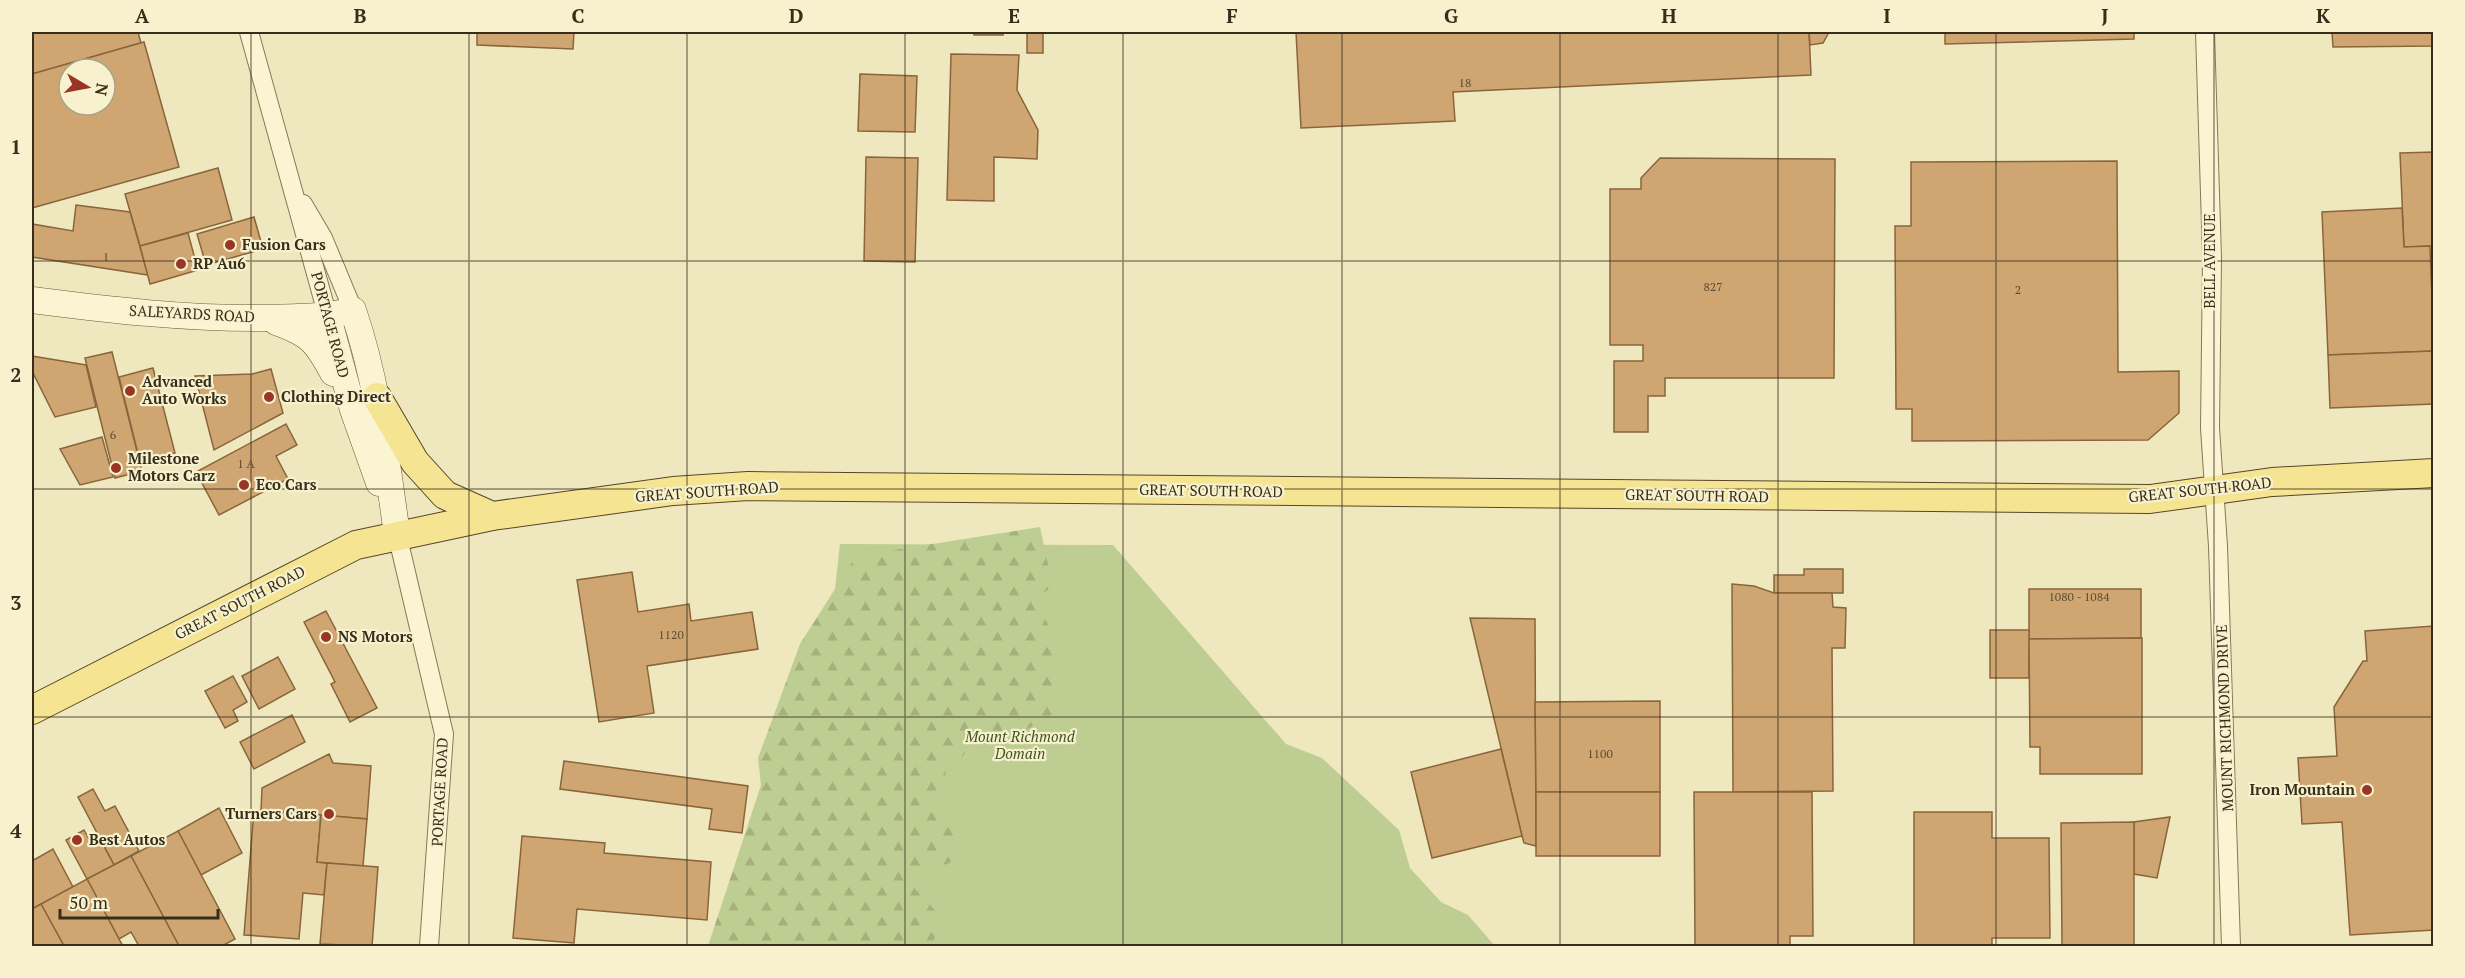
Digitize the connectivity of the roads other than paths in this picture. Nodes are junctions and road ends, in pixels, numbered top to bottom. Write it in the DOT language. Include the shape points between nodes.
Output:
graph roads {
  1 [pos="249,32"];
  2 [pos="2205,32"];
  3 [pos="289,182"];
  4 [pos="32,300"];
  5 [pos="353,310"];
  6 [pos="328,317"];
  7 [pos="265,318"];
  8 [pos="365,404"];
  9 [pos="2433,473"];
  10 [pos="2213,490"];
  11 [pos="492,516"];
  12 [pos="397,534"];
  13 [pos="32,710"];
  14 [pos="429,946"];
  15 [pos="2231,946"];
  1 -- 3 [label="street, PORTAGE ROAD"];
  2 -- 10 [label="street, BELL AVENUE" via="2212,258 2208,374"];
  3 -- 5 [label="street, PORTAGE ROAD" via="323,238"];
  3 -- 6 [label="street, PORTAGE ROAD"];
  4 -- 7 [label="main road, SALEYARDS ROAD" via="174,316"];
  5 -- 6 [label="main road, SALEYARDS ROAD"];
  5 -- 8 [label="main road, PORTAGE ROAD" via="367,351"];
  6 -- 7 [label="main road, SALEYARDS ROAD"];
  6 -- 8 [label="main road, PORTAGE ROAD"];
  7 -- 8 [label="main road" via="305,333 318,344"];
  8 -- 11 [label="main road" via="445,495"];
  8 -- 12 [label="main road, PORTAGE ROAD"];
  9 -- 10 [label="main road, GREAT SOUTH ROAD" via="2336,476"];
  10 -- 11 [label="main road, GREAT SOUTH ROAD" via="2150,499 2117,499 748,486 662,493"];
  10 -- 15 [label="street, MOUNT RICHMOND DRIVE" via="2224,683"];
  11 -- 12 [label="main road, GREAT SOUTH ROAD"];
  12 -- 13 [label="main road, GREAT SOUTH ROAD" via="344,549"];
  12 -- 14 [label="street, PORTAGE ROAD" via="444,734"];
}
